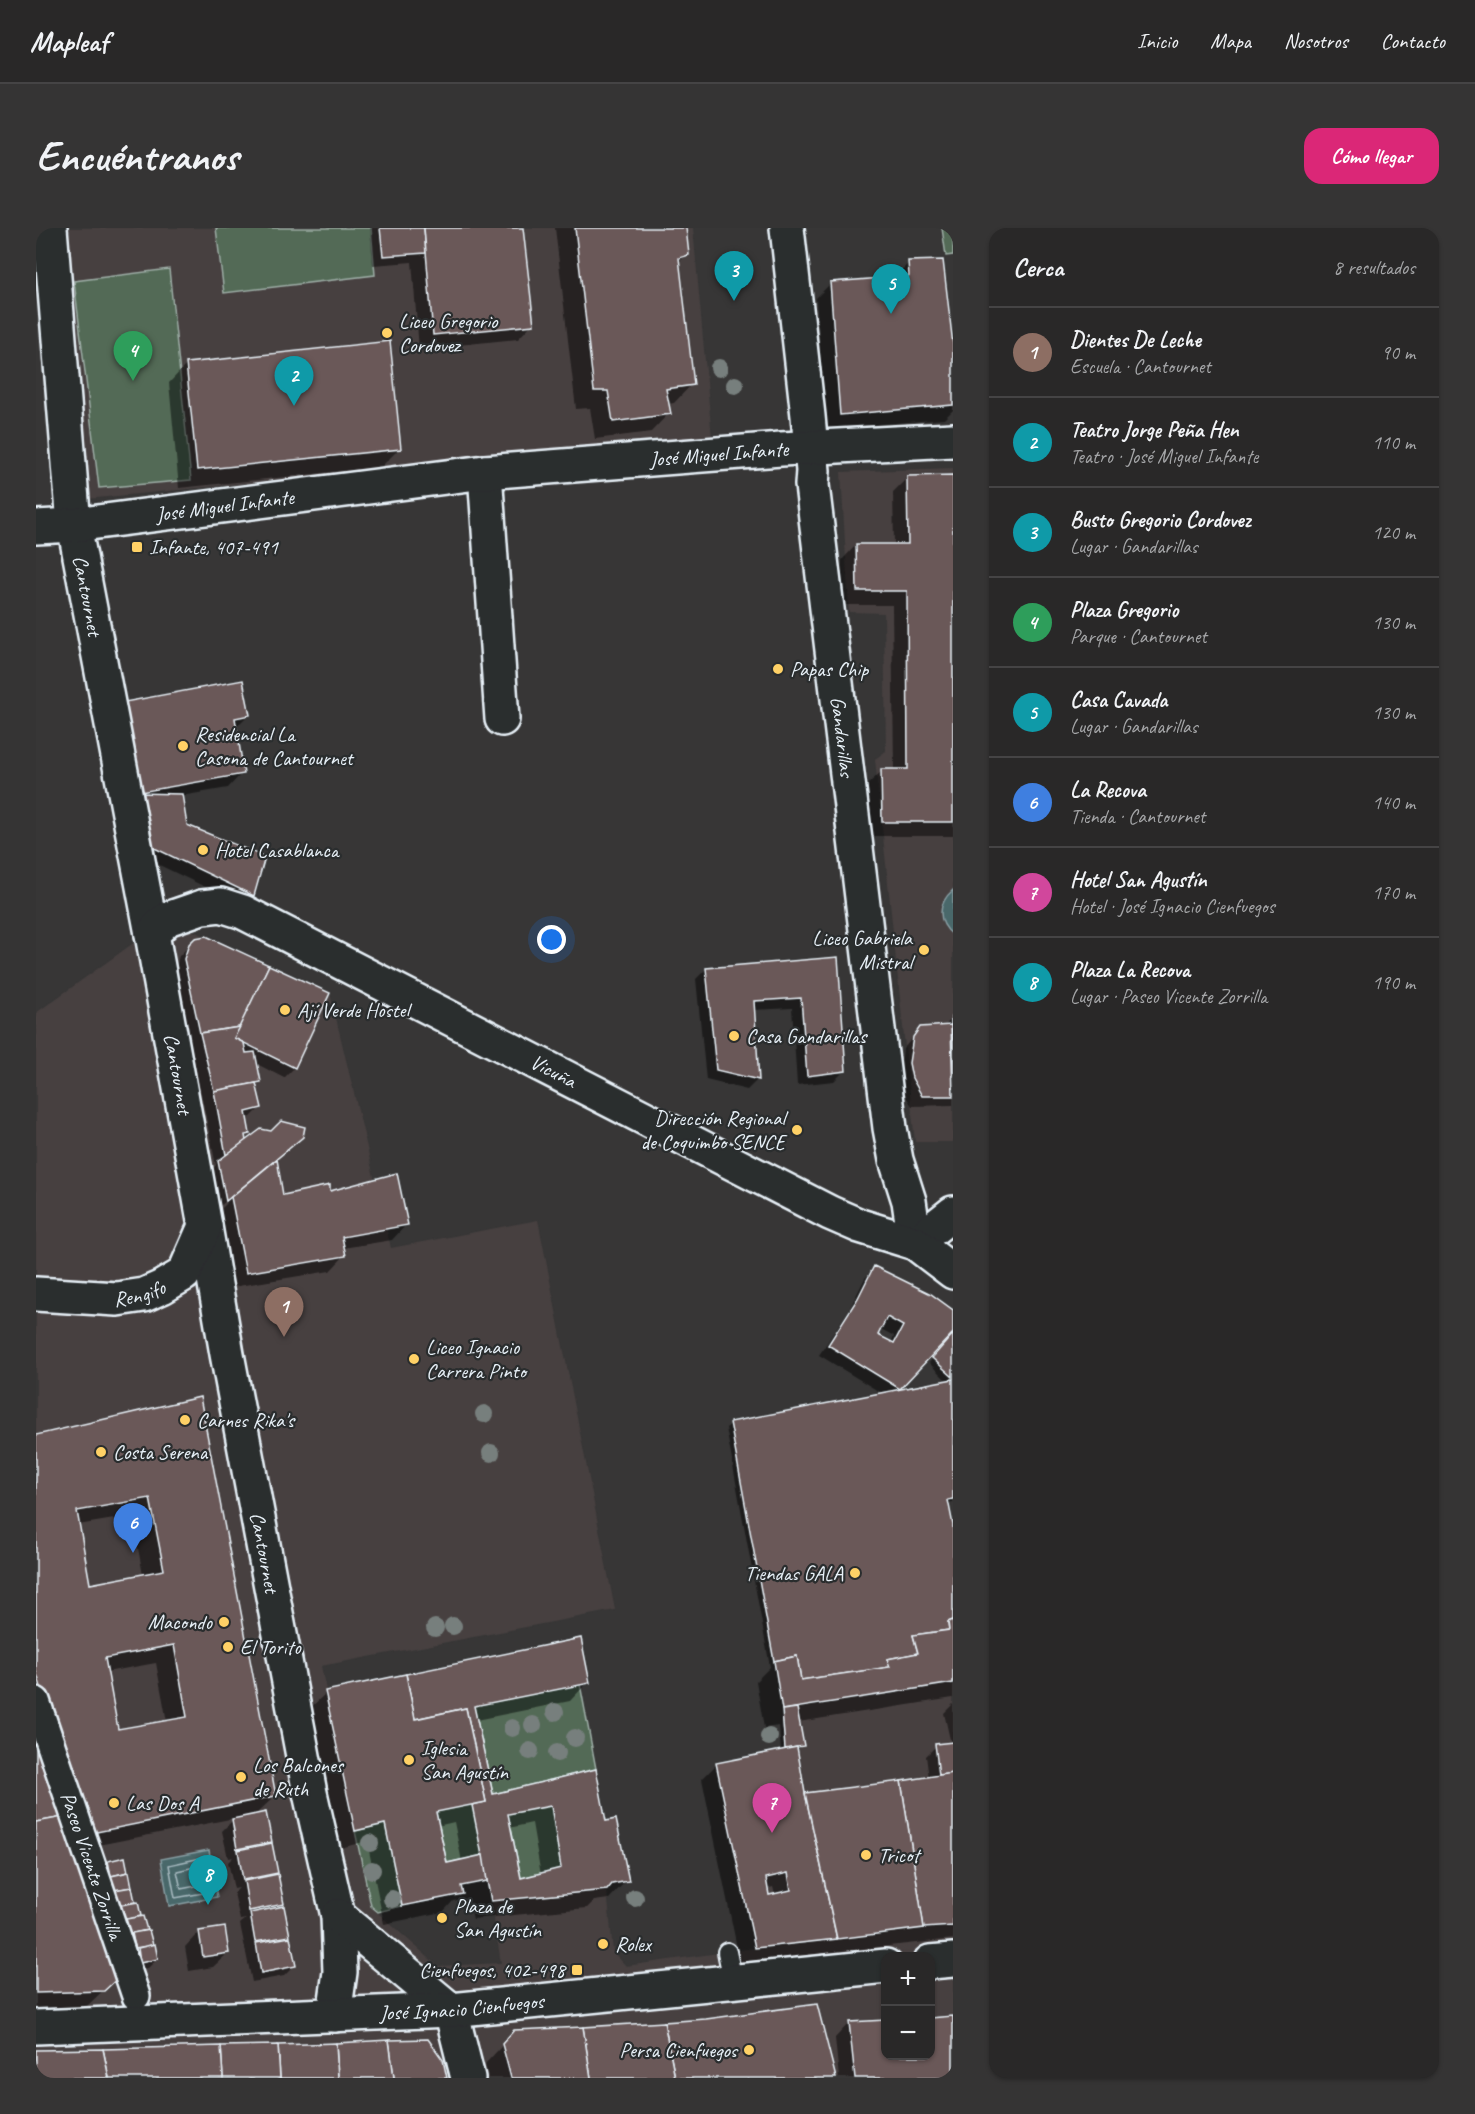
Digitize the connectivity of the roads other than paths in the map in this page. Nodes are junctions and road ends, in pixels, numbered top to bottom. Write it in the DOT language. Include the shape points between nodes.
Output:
graph roads {
  1 [pos="50,228"];
  2 [pos="787,228"];
  3 [pos="953,440"];
  4 [pos="810,447"];
  5 [pos="485,472"];
  6 [pos="74,525"];
  7 [pos="36,527"];
  8 [pos="501,719"];
  9 [pos="152,934"];
  10 [pos="953,1213"];
  11 [pos="205,1226"];
  12 [pos="915,1243"];
  13 [pos="953,1272"];
  14 [pos="36,1294"];
  15 [pos="36,1701"];
  16 [pos="338,1916"];
  17 [pos="953,1960"];
  18 [pos="935,1962"];
  19 [pos="881,1966"];
  20 [pos="136,1996"];
  21 [pos="451,2010"];
  22 [pos="334,2015"];
  23 [pos="36,2027"];
  24 [pos="468,2078"];
  1 -- 6 [label="street, Cantournet"];
  2 -- 4 [label="street, Gandarillas"];
  3 -- 4 [label="street, José Miguel Infante"];
  4 -- 5 [label="street, José Miguel Infante"];
  4 -- 12 [label="street, Gandarillas" via="890,1128 909,1201"];
  5 -- 6 [label="street, José Miguel Infante"];
  5 -- 8 [label="street"];
  6 -- 7 [label="street, José Miguel Infante"];
  6 -- 9 [label="street, Cantournet"];
  9 -- 11 [label="street, Cantournet"];
  9 -- 12 [label="street, Vicuña" via="166,919 202,907 221,905 243,912 830,1213"];
  10 -- 12 [label="street"];
  11 -- 14 [label="street, Rengifo" via="184,1274 162,1287 117,1299"];
  11 -- 16 [label="street, Cantournet" via="310,1793"];
  12 -- 13 [label="street, Vicuña"];
  15 -- 20 [label="street, Paseo Vicente Zorrilla"];
  16 -- 21 [label="street"];
  16 -- 22 [label="street, Cantournet" via="340,1972"];
  17 -- 18 [label="street"];
  19 -- 21 [label="street, José Ignacio Cienfuegos" via="730,1967"];
  21 -- 22 [label="street, José Ignacio Cienfuegos"];
  21 -- 24 [label="street"];
  22 -- 23 [label="street, José Ignacio Cienfuegos"];
}
